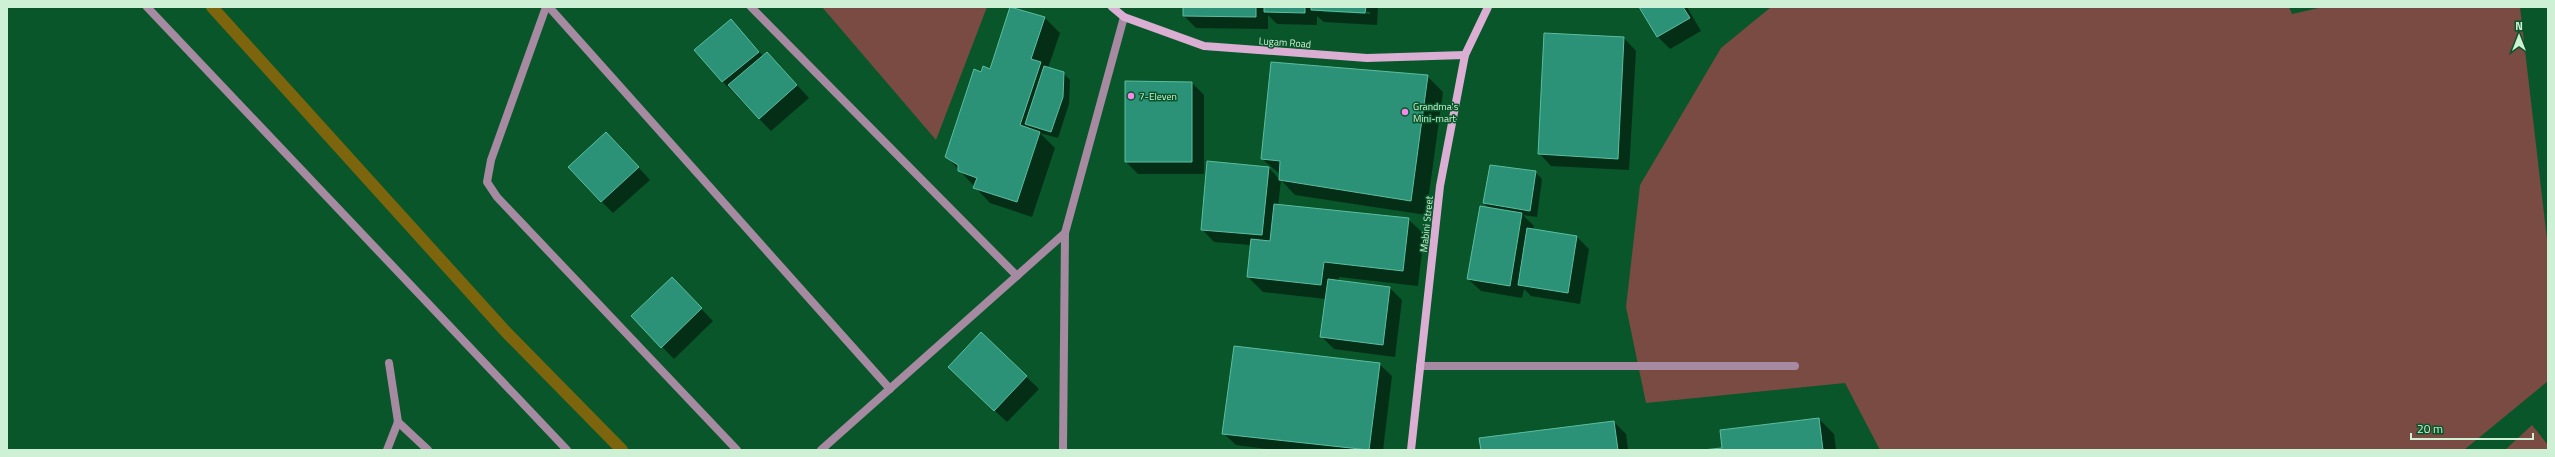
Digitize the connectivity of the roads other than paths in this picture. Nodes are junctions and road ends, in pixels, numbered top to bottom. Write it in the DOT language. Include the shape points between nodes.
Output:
graph roads {
  1 [pos="147,7"];
  2 [pos="548,7"];
  3 [pos="751,7"];
  4 [pos="1112,7"];
  5 [pos="1488,7"];
  6 [pos="1124,17"];
  7 [pos="1465,55"];
  8 [pos="1065,233"];
  9 [pos="1018,276"];
  10 [pos="389,363"];
  11 [pos="1420,366"];
  12 [pos="1795,366"];
  13 [pos="890,389"];
  14 [pos="398,422"];
  15 [pos="387,450"];
  16 [pos="428,450"];
  17 [pos="567,450"];
  18 [pos="737,450"];
  19 [pos="821,450"];
  20 [pos="1063,450"];
  21 [pos="1411,450"];
  1 -- 17 [label="street"];
  2 -- 13 [label="street"];
  2 -- 18 [label="street" via="491,160 487,182 497,197"];
  3 -- 9 [label="street"];
  4 -- 6 [label="main road, Lugam Road"];
  5 -- 7 [label="main road, Mabini Street"];
  6 -- 7 [label="main road, Lugam Road" via="1204,46 1367,58"];
  6 -- 8 [label="street"];
  7 -- 11 [label="main road, Mabini Street" via="1440,186"];
  8 -- 9 [label="street"];
  8 -- 20 [label="street"];
  9 -- 13 [label="street"];
  10 -- 14 [label="street"];
  11 -- 12 [label="street"];
  11 -- 21 [label="main road, Mabini Street"];
  13 -- 19 [label="street"];
  14 -- 15 [label="street"];
  14 -- 16 [label="street"];
}
